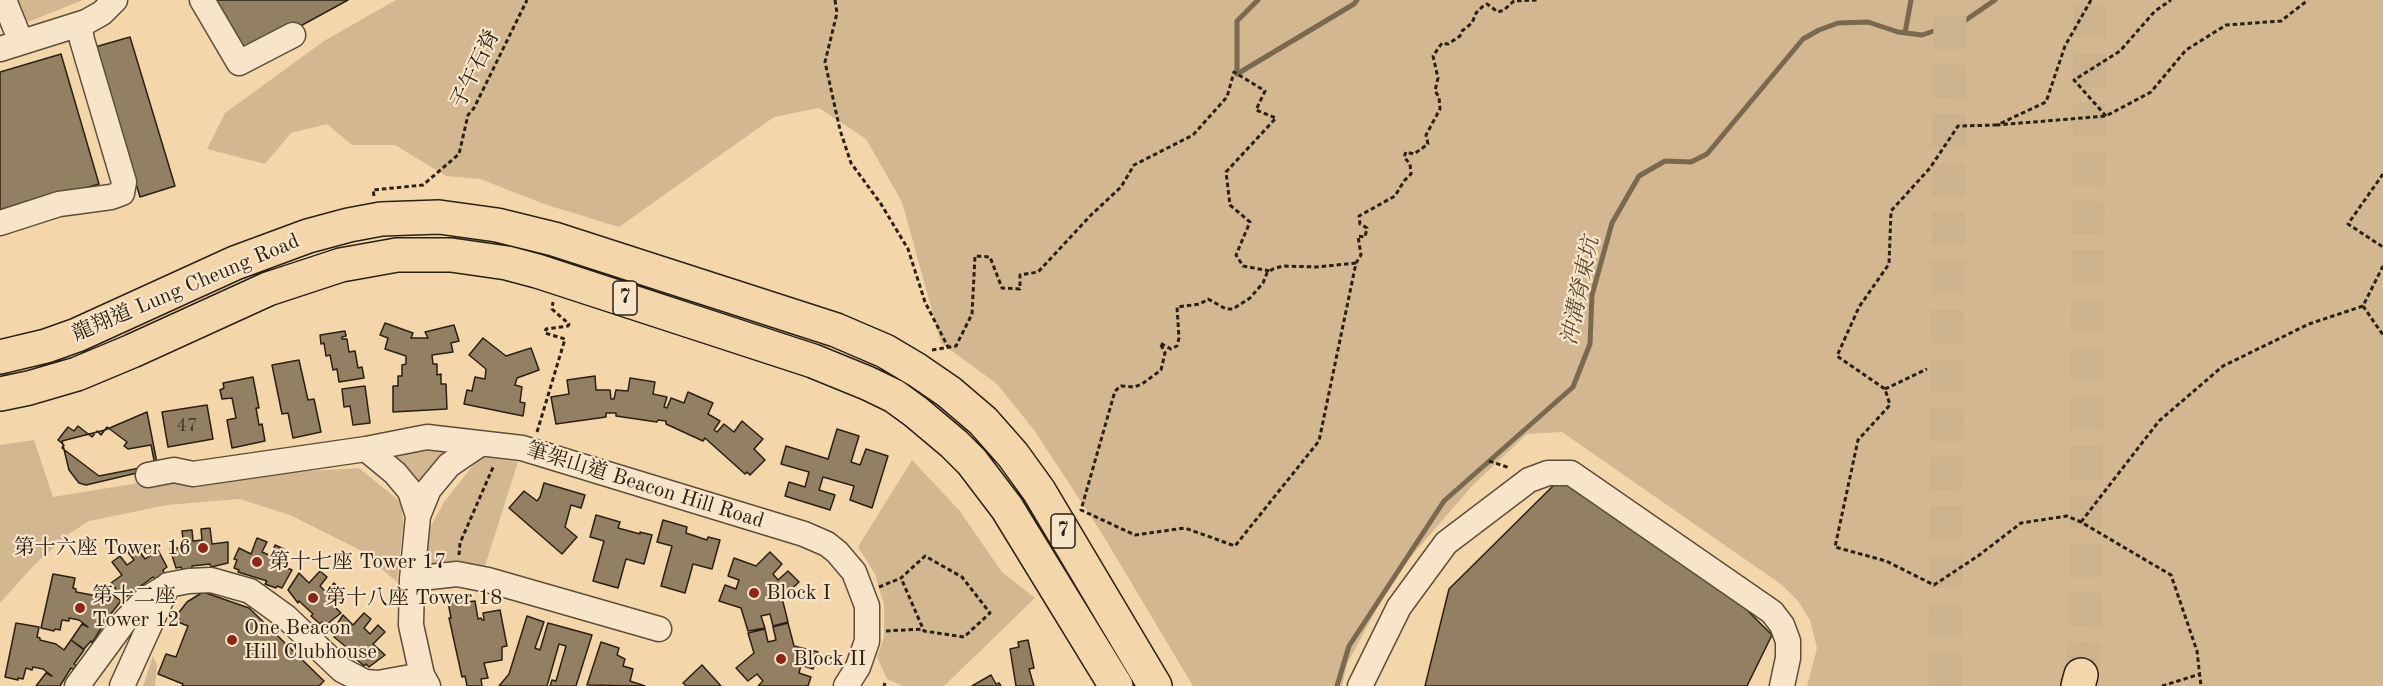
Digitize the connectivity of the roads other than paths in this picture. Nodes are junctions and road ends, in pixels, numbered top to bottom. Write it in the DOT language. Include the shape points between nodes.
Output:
graph roads {
  1 [pos="4,0"];
  2 [pos="115,0"];
  3 [pos="202,0"];
  4 [pos="79,24"];
  5 [pos="293,35"];
  6 [pos="11,46"];
  7 [pos="0,223"];
  8 [pos="0,357"];
  9 [pos="0,394"];
  10 [pos="480,444"];
  11 [pos="366,449"];
  12 [pos="148,475"];
  13 [pos="418,516"];
  14 [pos="412,579"];
  15 [pos="168,585"];
  16 [pos="659,629"];
  17 [pos="425,680"];
  18 [pos="868,684"];
  19 [pos="77,686"];
  20 [pos="122,686"];
  21 [pos="1116,686"];
  22 [pos="1155,686"];
  23 [pos="1360,686"];
  24 [pos="1782,686"];
  1 -- 6 [label="street"];
  2 -- 4 [label="street" via="102,13"];
  3 -- 5 [label="street" via="240,63"];
  4 -- 6 [label="street"];
  4 -- 7 [label="street" via="124,183 122,193 59,204"];
  8 -- 22 [label="highway, 龍翔道 Lung Cheung Road / 7" via="76,335 235,263 349,225 381,219 439,217 497,225 554,239 836,330 885,351 949,392 983,421 1039,490"];
  9 -- 21 [label="highway, 龍翔道 Lung Cheung Road / 7" via="77,374 268,289 341,265 424,254 477,258 537,271 813,360 894,396 972,462 1007,508"];
  10 -- 11 [label="street, 筆架山道 Beacon Hill Road" via="427,437"];
  10 -- 13 [label="street" via="449,465 429,489"];
  10 -- 18 [label="street, 筆架山道 Beacon Hill Road" via="522,448 827,544 854,572 867,606"];
  11 -- 12 [label="street, 筆架山道 Beacon Hill Road" via="193,474 174,470"];
  11 -- 13 [label="street" via="410,491"];
  13 -- 14 [label="street"];
  14 -- 16 [label="street" via="458,574 488,580"];
  14 -- 17 [label="street" via="411,625"];
  15 -- 17 [label="street" via="211,580 250,591 286,617 342,670 366,682"];
  15 -- 19 [label="street" via="146,599 124,622"];
  15 -- 20 [label="street"];
  23 -- 24 [label="street" via="1399,607 1446,543 1529,480 1548,473 1571,473 1772,612 1788,641"];
}
